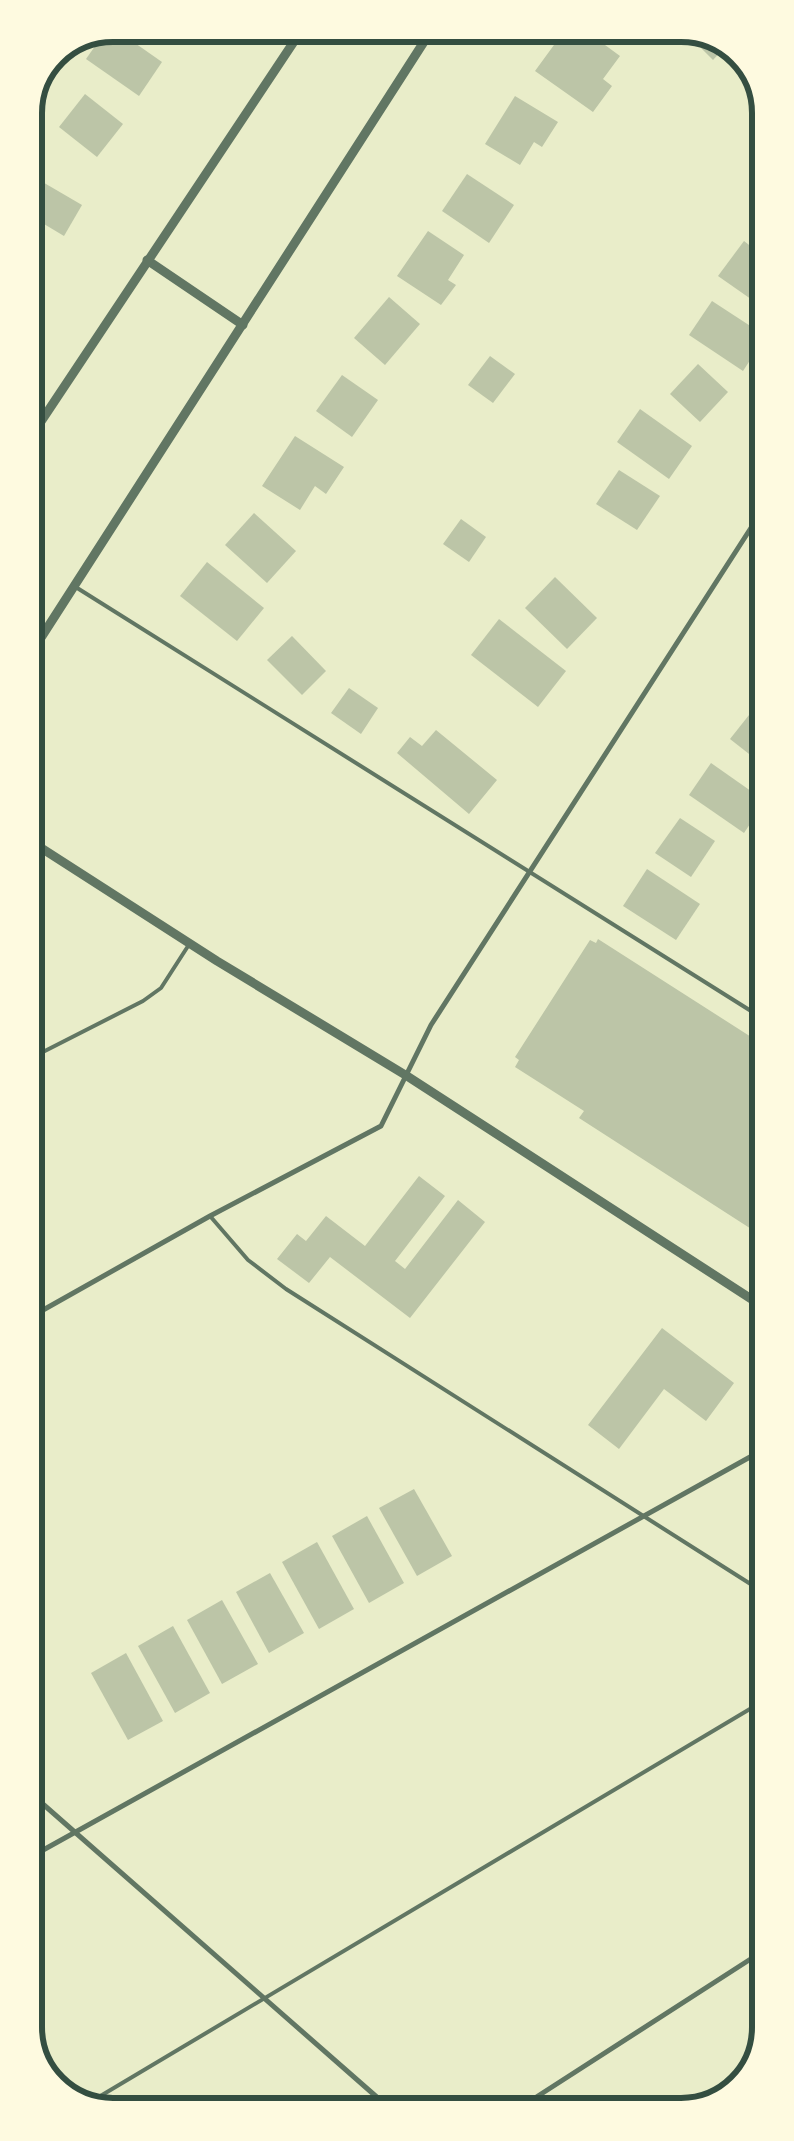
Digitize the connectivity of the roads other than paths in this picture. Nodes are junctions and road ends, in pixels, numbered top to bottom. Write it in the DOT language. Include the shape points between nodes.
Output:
graph roads {
  1 [pos="293,42"];
  2 [pos="424,43"];
  3 [pos="147,260"];
  4 [pos="243,326"];
  5 [pos="43,419"];
  6 [pos="752,526"];
  7 [pos="74,586"];
  8 [pos="43,635"];
  9 [pos="43,849"];
  10 [pos="528,874"];
  11 [pos="190,944"];
  12 [pos="752,1012"];
  13 [pos="43,1052"];
  14 [pos="407,1076"];
  15 [pos="210,1216"];
  16 [pos="752,1299"];
  17 [pos="42,1310"];
  18 [pos="752,1456"];
  19 [pos="645,1516"];
  20 [pos="752,1585"];
  21 [pos="752,1707"];
  22 [pos="42,1803"];
  23 [pos="74,1832"];
  24 [pos="42,1850"];
  25 [pos="752,1958"];
  26 [pos="265,1999"];
  27 [pos="99,2097"];
  28 [pos="378,2098"];
  29 [pos="535,2098"];
  1 -- 3 [label="street"];
  2 -- 4 [label="street"];
  3 -- 4 [label="street"];
  3 -- 5 [label="street"];
  4 -- 7 [label="street"];
  6 -- 10 [label="street"];
  7 -- 8 [label="street"];
  7 -- 10 [label="lane"];
  9 -- 11 [label="street"];
  10 -- 12 [label="lane"];
  10 -- 14 [label="street" via="431,1025"];
  11 -- 13 [label="lane" via="161,988 144,1001"];
  11 -- 14 [label="street"];
  14 -- 15 [label="street" via="381,1126"];
  14 -- 16 [label="street"];
  15 -- 17 [label="street"];
  15 -- 19 [label="lane" via="248,1260 286,1289"];
  18 -- 19 [label="street"];
  19 -- 20 [label="lane"];
  19 -- 23 [label="street"];
  21 -- 26 [label="lane"];
  22 -- 23 [label="street"];
  23 -- 24 [label="street"];
  23 -- 26 [label="street"];
  25 -- 29 [label="street"];
  26 -- 27 [label="lane"];
  26 -- 28 [label="street"];
}
